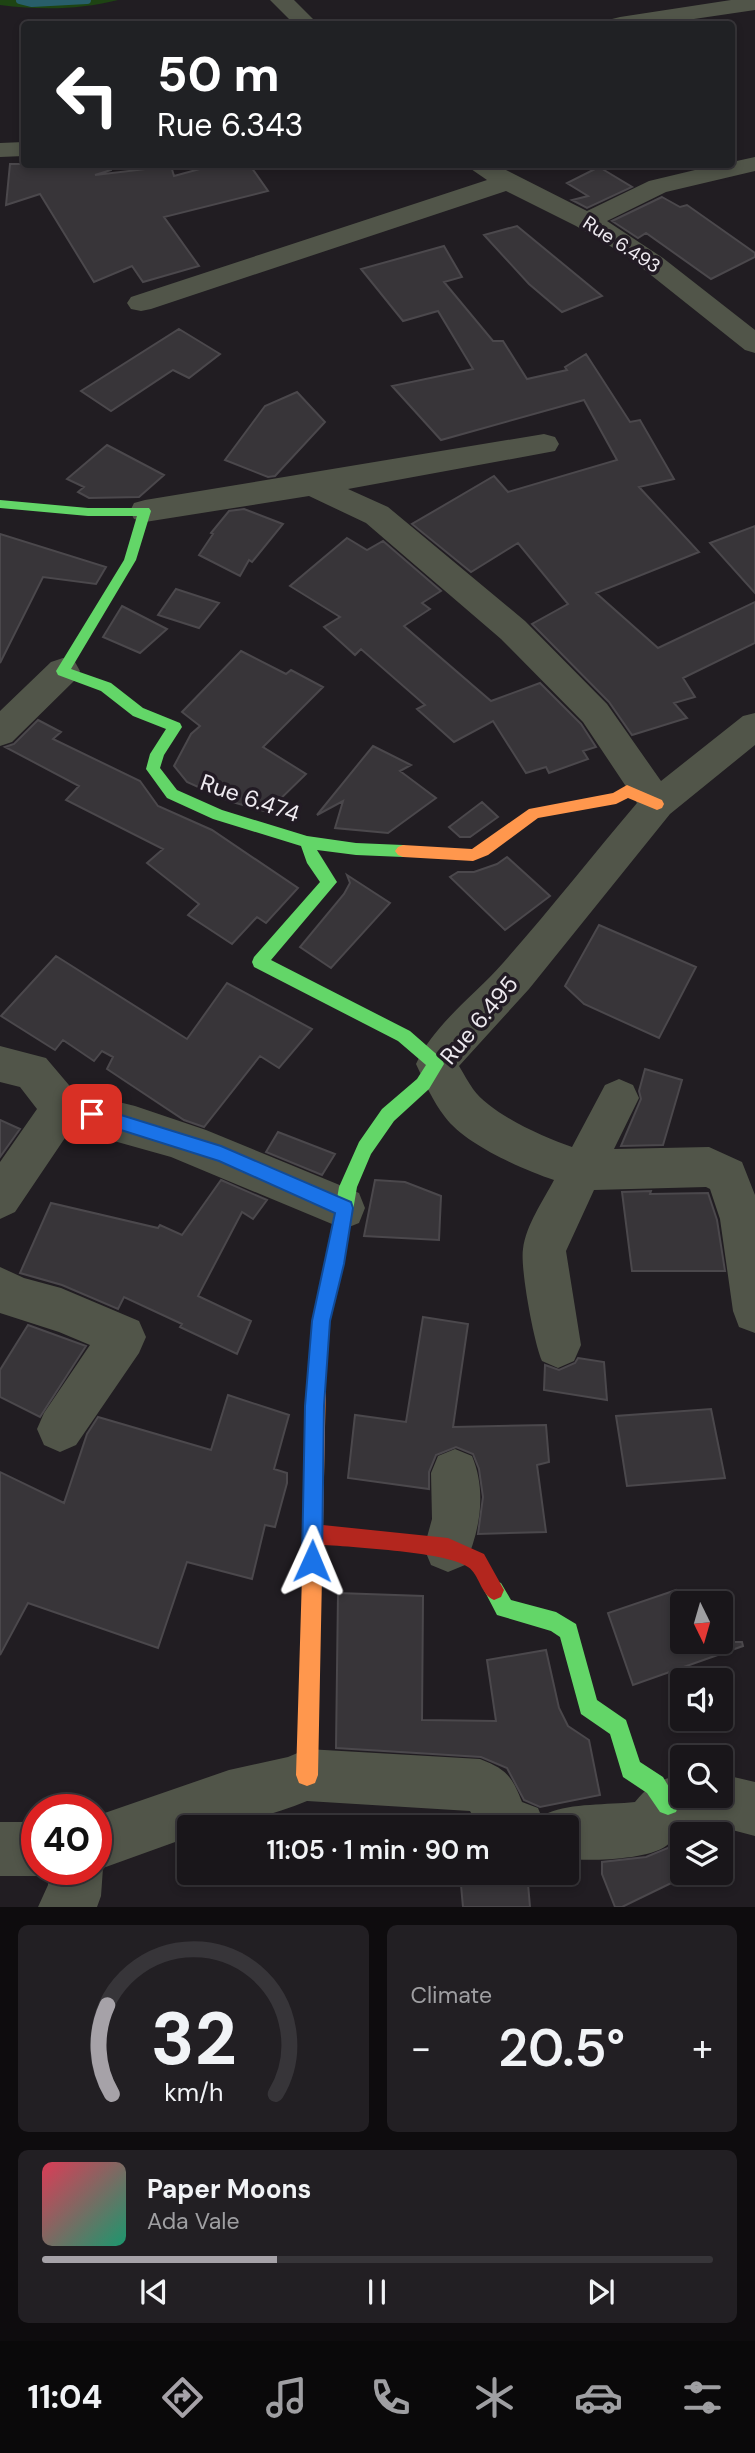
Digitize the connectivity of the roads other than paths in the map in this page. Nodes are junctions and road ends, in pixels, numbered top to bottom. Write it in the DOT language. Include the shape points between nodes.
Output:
graph roads {
  1 [pos="281,0"];
  2 [pos="621,0"];
  3 [pos="755,2"];
  4 [pos="304,21"];
  5 [pos="631,21"];
  6 [pos="637,21"];
  7 [pos="21,149"];
  8 [pos="0,150"];
  9 [pos="755,164"];
  10 [pos="483,168"];
  11 [pos="507,182"];
  12 [pos="587,221"];
  13 [pos="141,303"];
  14 [pos="755,344"];
  15 [pos="544,444"];
  16 [pos="312,485"];
  17 [pos="0,504"];
  18 [pos="145,511"];
  19 [pos="63,671"];
  20 [pos="755,726"];
  21 [pos="0,732"];
  22 [pos="657,804"];
  23 [pos="307,842"];
  24 [pos="0,1064"];
  25 [pos="436,1064"];
  26 [pos="619,1098"];
  27 [pos="62,1108"];
  28 [pos="582,1170"];
  29 [pos="0,1198"];
  30 [pos="345,1208"];
  31 [pos="0,1289"];
  32 [pos="755,1311"];
  33 [pos="558,1345"];
  34 [pos="60,1429"];
  35 [pos="455,1474"];
  36 [pos="313,1535"];
  37 [pos="447,1548"];
  38 [pos="307,1775"];
  39 [pos="668,1804"];
  40 [pos="755,1809"];
  41 [pos="501,1815"];
  42 [pos="579,1834"];
  43 [pos="112,1837"];
  44 [pos="0,1849"];
  45 [pos="21,1849"];
  46 [pos="75,1885"];
  47 [pos="65,1907"];
  1 -- 4 [label="street"];
  2 -- 5 [label="street"];
  3 -- 6 [label="street"];
  7 -- 8 [label="street"];
  9 -- 12 [label="street" via="658,186"];
  10 -- 11 [label="street, Rue 6.493"];
  11 -- 12 [label="street, Rue 6.493"];
  11 -- 13 [label="street"];
  12 -- 14 [label="street, Rue 6.493" via="664,271"];
  15 -- 16 [label="street"];
  16 -- 18 [label="street"];
  16 -- 22 [label="street" via="377,515 513,630 595,713"];
  17 -- 18 [label="street" via="88,512"];
  18 -- 19 [label="street" via="130,560"];
  19 -- 21 [label="street"];
  19 -- 23 [label="street, Rue 6.474" via="106,687 138,712 174,727 152,765 172,794 218,815"];
  20 -- 22 [label="street, Rue 6.495"];
  22 -- 23 [label="street, Rue 6.474" via="627,792 541,810 473,855"];
  22 -- 25 [label="street, Rue 6.495" via="515,977"];
  23 -- 25 [label="street" via="312,859 329,882 260,962 404,1036"];
  24 -- 27 [label="street" via="32,1071"];
  25 -- 28 [label="street, Rue 6.495" via="460,1105 487,1126 539,1155"];
  25 -- 30 [label="street" via="423,1084 388,1115 365,1148"];
  26 -- 28 [label="street"];
  27 -- 29 [label="street"];
  27 -- 30 [label="street" via="221,1154"];
  28 -- 32 [label="street, Rue 6.495" via="709,1167 727,1176 742,1219"];
  28 -- 33 [label="street" via="544,1251"];
  30 -- 36 [label="street" via="321,1321"];
  31 -- 34 [label="street" via="123,1337"];
  35 -- 37 [label="street" via="456,1519"];
  36 -- 37 [label="street"];
  36 -- 38 [label="street"];
  37 -- 39 [label="street" via="477,1560 504,1608 556,1622 569,1631 588,1707 619,1727 631,1769 655,1785"];
  38 -- 41 [label="street" via="480,1785 494,1797"];
  38 -- 43 [label="street" via="229,1796"];
  39 -- 40 [label="street" via="717,1799"];
  39 -- 42 [label="street" via="648,1827"];
  44 -- 45 [label="street"];
  46 -- 47 [label="street" via="74,1896"];
}
